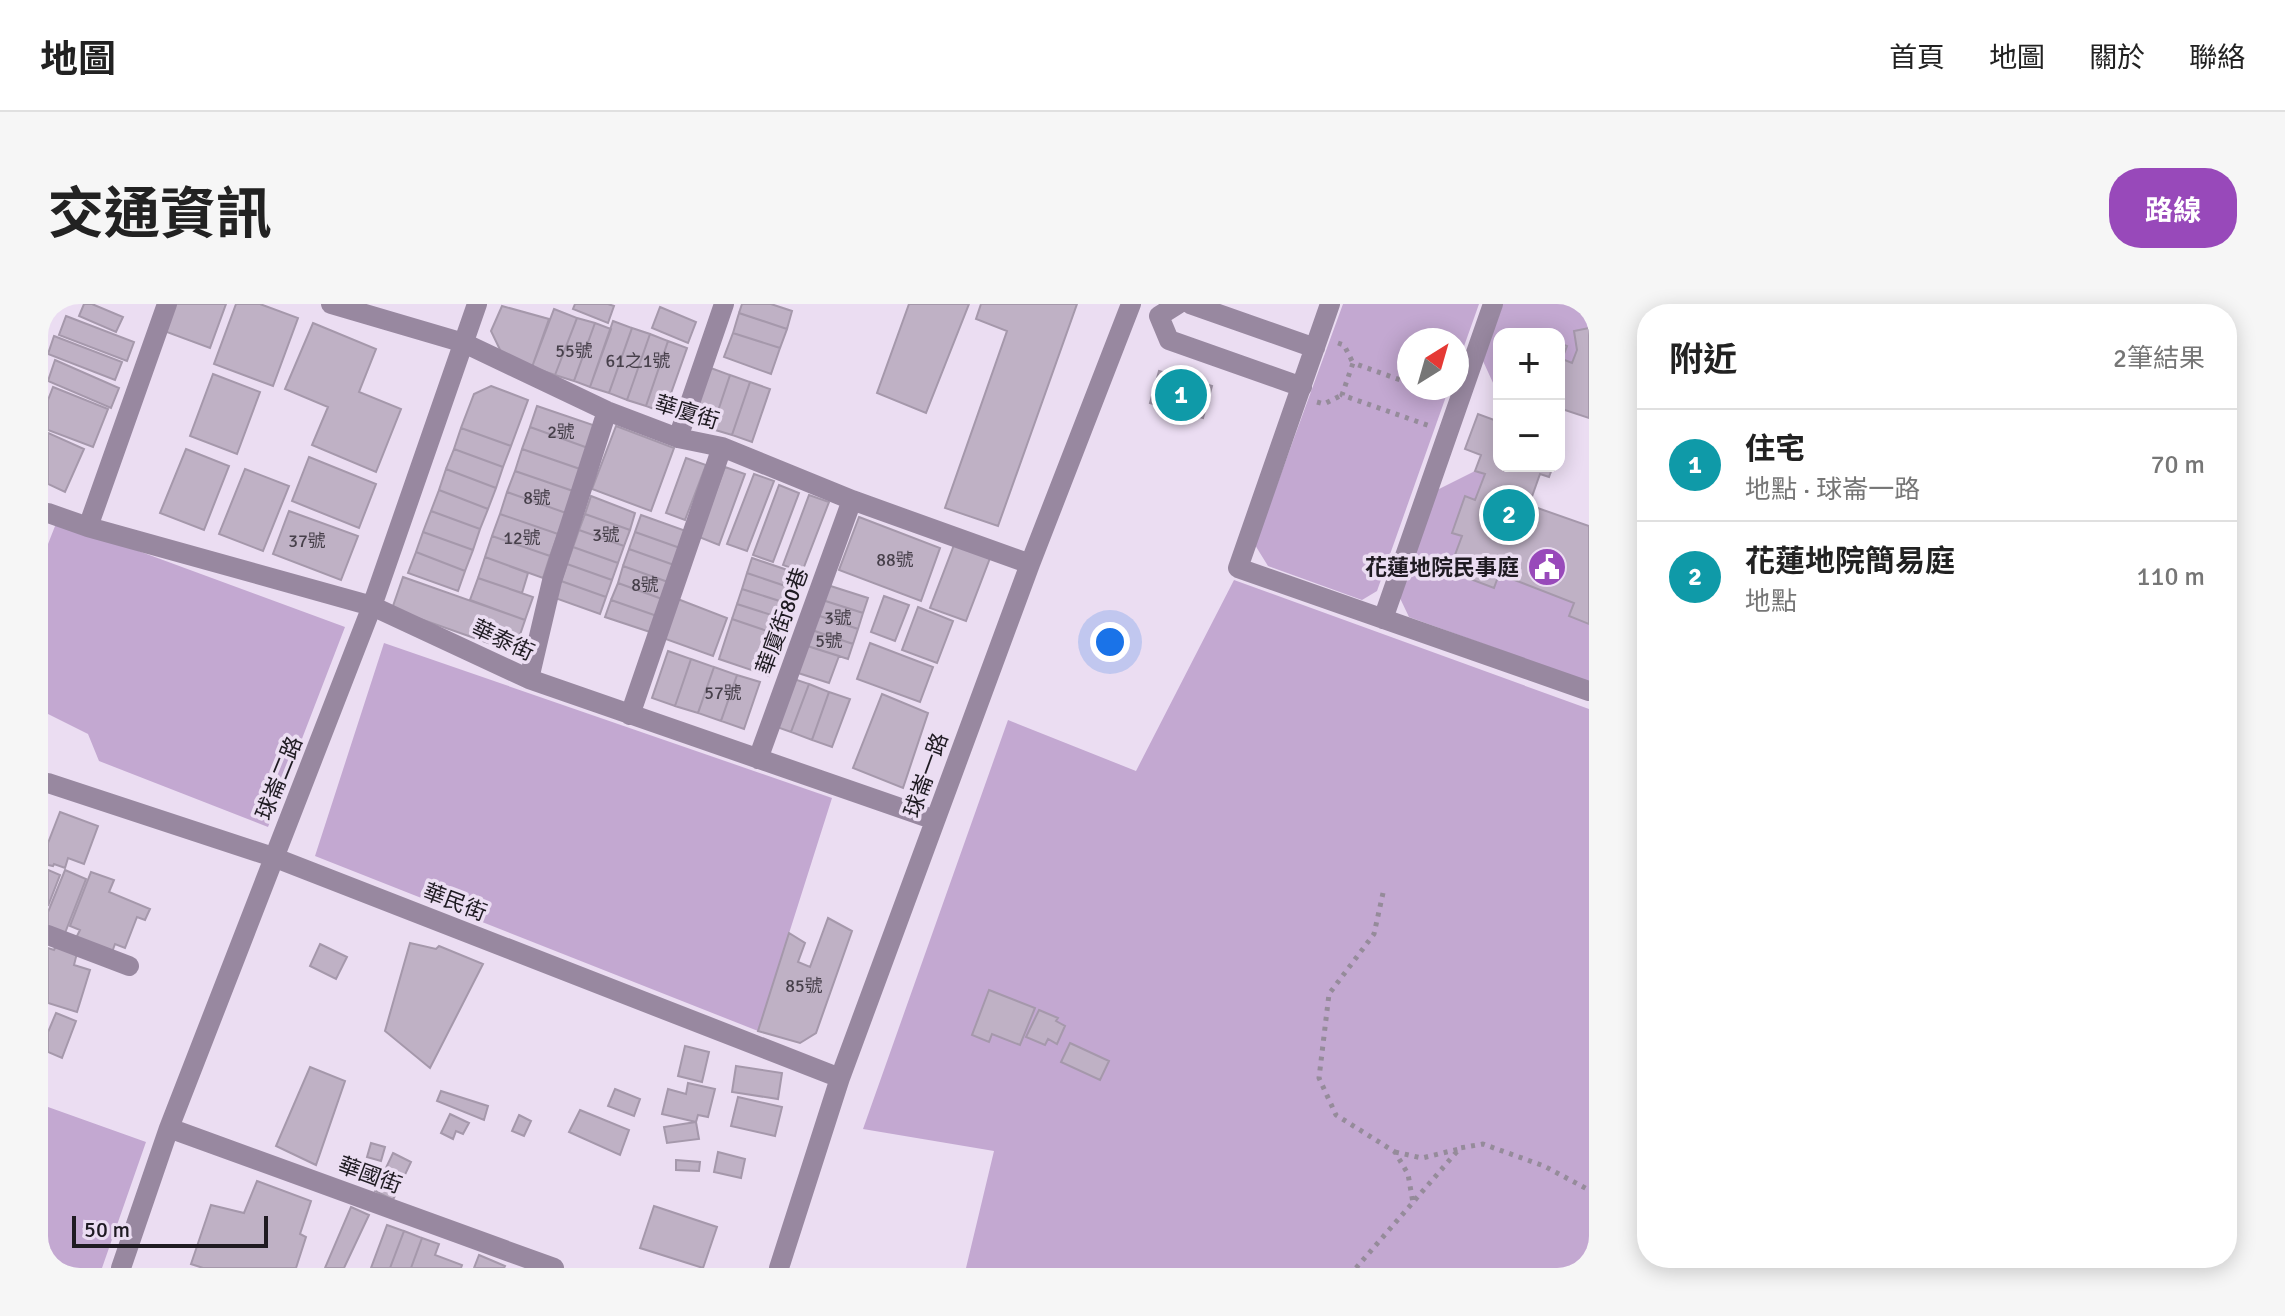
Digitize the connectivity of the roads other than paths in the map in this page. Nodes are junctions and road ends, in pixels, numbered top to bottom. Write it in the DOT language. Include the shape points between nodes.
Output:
graph roads {
  1 [pos="167,304"];
  2 [pos="331,304"];
  3 [pos="477,304"];
  4 [pos="724,304"];
  5 [pos="1178,304"];
  6 [pos="1190,304"];
  7 [pos="1330,304"];
  8 [pos="1493,304"];
  9 [pos="1129,305"];
  10 [pos="1159,316"];
  11 [pos="464,343"];
  12 [pos="1315,348"];
  13 [pos="1302,387"];
  14 [pos="607,411"];
  15 [pos="678,438"];
  16 [pos="722,447"];
  17 [pos="852,500"];
  18 [pos="48,513"];
  19 [pos="88,527"];
  20 [pos="1030,564"];
  21 [pos="372,606"];
  22 [pos="1383,619"];
  23 [pos="529,679"];
  24 [pos="1589,691"];
  25 [pos="630,715"];
  26 [pos="758,759"];
  27 [pos="48,783"];
  28 [pos="935,820"];
  29 [pos="273,857"];
  30 [pos="48,935"];
  31 [pos="129,966"];
  32 [pos="840,1078"];
  33 [pos="169,1128"];
  34 [pos="121,1268"];
  35 [pos="554,1268"];
  36 [pos="779,1268"];
  1 -- 19 [label="street"];
  2 -- 11 [label="street, 華廈街"];
  3 -- 11 [label="street, 球崙二路"];
  4 -- 15 [label="street"];
  5 -- 10 [label="street"];
  6 -- 12 [label="street"];
  7 -- 12 [label="street"];
  8 -- 22 [label="street"];
  9 -- 10 [label="street"];
  9 -- 20 [label="street, 球崙一路"];
  10 -- 13 [label="street" via="1169,340"];
  11 -- 14 [label="street, 華廈街"];
  11 -- 21 [label="street, 球崙二路"];
  12 -- 13 [label="street"];
  13 -- 22 [label="street" via="1238,568"];
  14 -- 15 [label="street, 華廈街"];
  14 -- 23 [label="street" via="552,581"];
  15 -- 16 [label="street, 華廈街"];
  16 -- 17 [label="street, 華廈街"];
  16 -- 25 [label="street"];
  17 -- 20 [label="street, 華廈街"];
  17 -- 26 [label="street, 華廈街80巷"];
  18 -- 19 [label="street, 華泰街"];
  19 -- 21 [label="street, 華泰街"];
  20 -- 28 [label="street, 球崙一路"];
  21 -- 23 [label="street, 華泰街"];
  21 -- 29 [label="street, 球崙二路"];
  22 -- 24 [label="street"];
  23 -- 25 [label="street, 華泰街"];
  25 -- 26 [label="street, 華泰街"];
  26 -- 28 [label="street, 華泰街"];
  27 -- 29 [label="street, 華民街"];
  28 -- 32 [label="street, 球崙一路"];
  29 -- 32 [label="street, 華民街"];
  29 -- 33 [label="street, 球崙二路"];
  30 -- 31 [label="street"];
  32 -- 36 [label="street, 球崙一路"];
  33 -- 34 [label="street, 球崙二路"];
  33 -- 35 [label="street, 華國街"];
}
